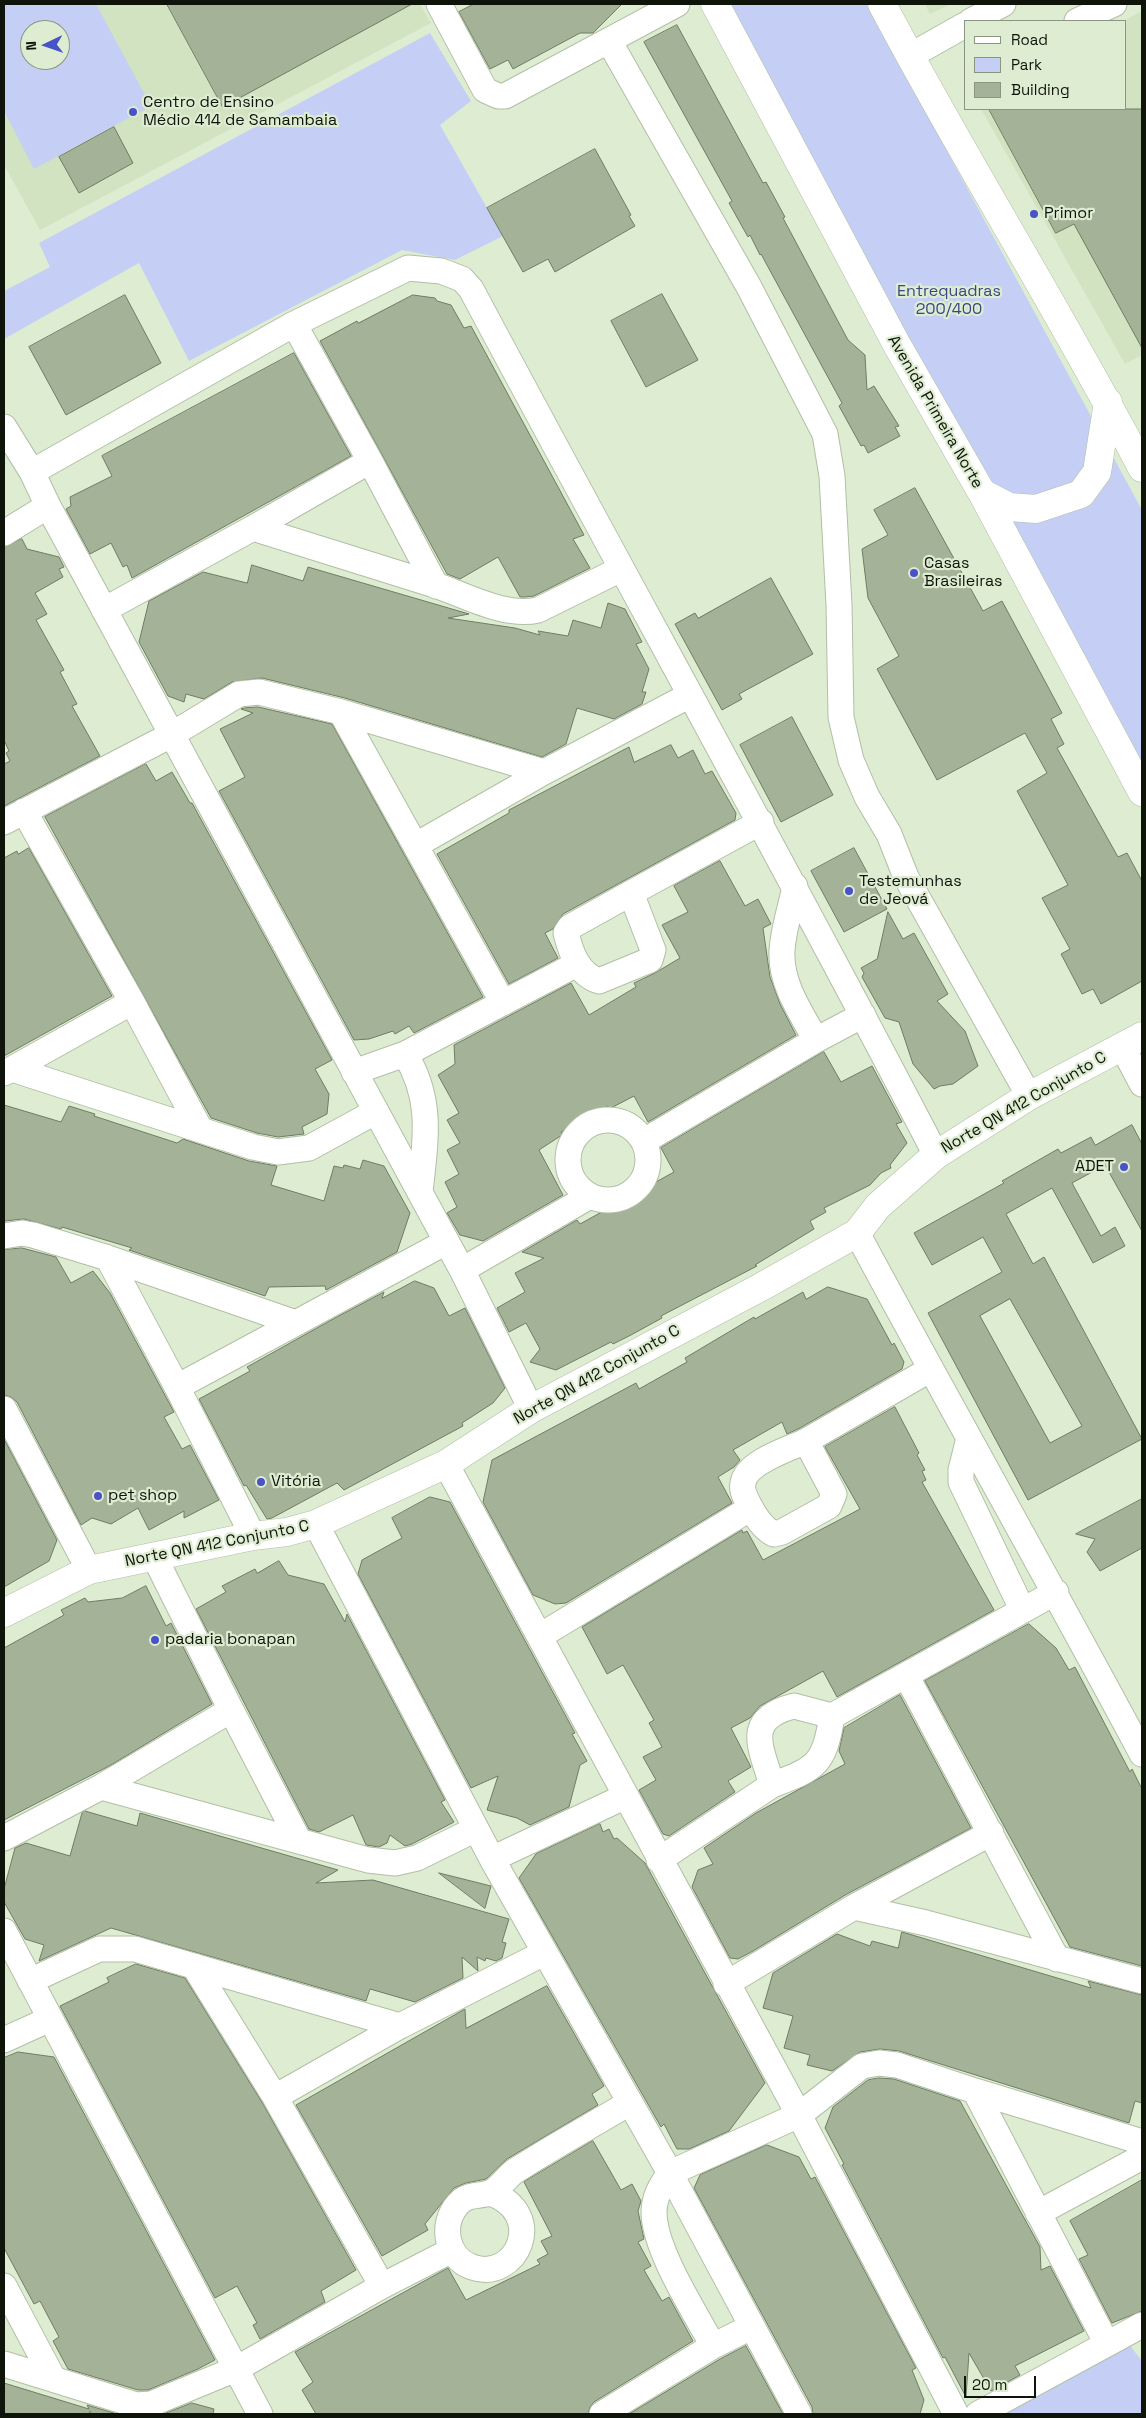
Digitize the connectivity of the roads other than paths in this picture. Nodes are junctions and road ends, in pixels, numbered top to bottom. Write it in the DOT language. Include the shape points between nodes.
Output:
graph roads {
  1 [pos="439,4"];
  2 [pos="677,4"];
  3 [pos="715,4"];
  4 [pos="882,4"];
  5 [pos="1003,4"];
  6 [pos="1114,4"];
  7 [pos="976,20"];
  8 [pos="1079,20"];
  9 [pos="964,27"];
  10 [pos="609,41"];
  11 [pos="910,56"];
  12 [pos="294,324"];
  13 [pos="1108,402"];
  14 [pos="4,427"];
  15 [pos="370,461"];
  16 [pos="1142,468"];
  17 [pos="32,472"];
  18 [pos="982,493"];
  19 [pos="48,506"];
  20 [pos="253,528"];
  21 [pos="4,534"];
  22 [pos="621,569"];
  23 [pos="436,586"];
  24 [pos="104,610"];
  25 [pos="690,695"];
  26 [pos="341,712"];
  27 [pos="171,735"];
  28 [pos="544,772"];
  29 [pos="1142,792"];
  30 [pos="14,817"];
  31 [pos="761,822"];
  32 [pos="416,845"];
  33 [pos="795,886"];
  34 [pos="631,893"];
  35 [pos="577,964"];
  36 [pos="132,1002"];
  37 [pos="503,1003"];
  38 [pos="863,1015"];
  39 [pos="816,1040"];
  40 [pos="1132,1041"];
  41 [pos="405,1054"];
  42 [pos="8,1071"];
  43 [pos="354,1072"];
  44 [pos="1142,1084"];
  45 [pos="1029,1096"];
  46 [pos="375,1112"];
  47 [pos="200,1129"];
  48 [pos="644,1141"];
  49 [pos="936,1155"];
  50 [pos="420,1193"];
  51 [pos="590,1196"];
  52 [pos="858,1233"];
  53 [pos="4,1236"];
  54 [pos="446,1242"];
  55 [pos="108,1258"];
  56 [pos="462,1270"];
  57 [pos="296,1324"];
  58 [pos="931,1369"];
  59 [pos="177,1387"];
  60 [pos="4,1409"];
  61 [pos="531,1409"];
  62 [pos="969,1438"];
  63 [pos="806,1441"];
  64 [pos="446,1464"];
  65 [pos="751,1508"];
  66 [pos="316,1524"];
  67 [pos="253,1536"];
  68 [pos="155,1558"];
  69 [pos="89,1570"];
  70 [pos="1056,1592"];
  71 [pos="1022,1609"];
  72 [pos="4,1613"];
  73 [pos="540,1636"];
  74 [pos="906,1675"];
  75 [pos="231,1710"];
  76 [pos="832,1716"];
  77 [pos="1142,1754"];
  78 [pos="772,1785"];
  79 [pos="100,1787"];
  80 [pos="626,1796"];
  81 [pos="476,1829"];
  82 [pos="991,1833"];
  83 [pos="4,1838"];
  84 [pos="298,1839"];
  85 [pos="492,1859"];
  86 [pos="659,1860"];
  87 [pos="854,1907"];
  88 [pos="4,1931"];
  89 [pos="544,1953"];
  90 [pos="1057,1959"];
  91 [pos="194,1966"];
  92 [pos="30,1981"];
  93 [pos="1142,1981"];
  94 [pos="726,1984"];
  95 [pos="50,2019"];
  96 [pos="400,2026"];
  97 [pos="4,2040"];
  98 [pos="975,2091"];
  99 [pos="275,2097"];
  100 [pos="629,2103"];
  101 [pos="799,2115"];
  102 [pos="1142,2142"];
  103 [pos="1142,2157"];
  104 [pos="670,2174"];
  105 [pos="490,2193"];
  106 [pos="1038,2214"];
  107 [pos="452,2250"];
  108 [pos="4,2286"];
  109 [pos="382,2286"];
  110 [pos="751,2327"];
  111 [pos="1130,2338"];
  112 [pos="713,2346"];
  113 [pos="4,2364"];
  114 [pos="236,2369"];
  115 [pos="53,2378"];
  116 [pos="260,2414"];
  117 [pos="602,2414"];
  118 [pos="799,2414"];
  119 [pos="956,2414"];
  120 [pos="978,2414"];
  1 -- 10 [label="street" via="485,90 498,96 504,96"];
  2 -- 10 [label="street"];
  3 -- 18 [label="main road, Avenida Primeira Norte" via="897,345"];
  4 -- 11 [label="main road"];
  5 -- 7 [label="street"];
  6 -- 8 [label="street"];
  9 -- 11 [label="street"];
  10 -- 45 [label="street" via="750,288 825,434 832,476 841,717 851,760 906,877"];
  11 -- 13 [label="main road"];
  12 -- 15 [label="street"];
  12 -- 17 [label="street"];
  12 -- 22 [label="street" via="408,268 441,271 462,279 471,288"];
  13 -- 16 [label="main road"];
  13 -- 18 [label="main road" via="1096,472 1081,494 1036,509 1009,507"];
  14 -- 17 [label="street"];
  15 -- 20 [label="street"];
  15 -- 23 [label="street"];
  17 -- 19 [label="street"];
  18 -- 29 [label="main road, Avenida Primeira Norte"];
  19 -- 21 [label="street"];
  19 -- 24 [label="street"];
  20 -- 23 [label="street"];
  20 -- 24 [label="street"];
  22 -- 23 [label="street" via="528,612 481,602"];
  22 -- 25 [label="street"];
  24 -- 27 [label="street"];
  25 -- 28 [label="street"];
  25 -- 31 [label="street"];
  26 -- 27 [label="street" via="248,691"];
  26 -- 28 [label="street"];
  26 -- 32 [label="street"];
  27 -- 30 [label="street"];
  27 -- 43 [label="street"];
  28 -- 32 [label="street"];
  30 -- 36 [label="street"];
  31 -- 33 [label="street"];
  31 -- 34 [label="street"];
  32 -- 37 [label="street"];
  33 -- 38 [label="street"];
  33 -- 39 [label="street" via="782,951 785,974 793,997"];
  34 -- 35 [label="street" via="570,927 566,933"];
  34 -- 35 [label="street" via="653,950 650,960 599,981 590,978"];
  35 -- 37 [label="street"];
  36 -- 42 [label="street"];
  36 -- 47 [label="street"];
  37 -- 41 [label="street"];
  38 -- 39 [label="street"];
  38 -- 49 [label="street"];
  39 -- 48 [label="street"];
  40 -- 44 [label="street"];
  40 -- 45 [label="main road, Norte QN 412 Conjunto C"];
  41 -- 43 [label="street"];
  41 -- 50 [label="street" via="421,1085 427,1121"];
  42 -- 47 [label="street"];
  43 -- 46 [label="street"];
  45 -- 49 [label="main road, Norte QN 412 Conjunto C"];
  46 -- 47 [label="street" via="309,1148 292,1152 253,1147"];
  46 -- 50 [label="street"];
  48 -- 51 [label="street" via="649,1157 646,1174 637,1189 623,1198 606,1201"];
  48 -- 51 [label="street" via="634,1128 618,1121 601,1120 586,1126 574,1138 568,1154 569,1170 577,1186"];
  49 -- 52 [label="main road, Norte QN 412 Conjunto C" via="878,1206"];
  50 -- 54 [label="street"];
  51 -- 56 [label="street"];
  52 -- 58 [label="street"];
  52 -- 61 [label="main road, Norte QN 412 Conjunto C"];
  53 -- 55 [label="street" via="33,1235"];
  54 -- 56 [label="street"];
  54 -- 57 [label="street"];
  55 -- 57 [label="street"];
  55 -- 59 [label="street"];
  56 -- 61 [label="street"];
  57 -- 59 [label="street"];
  58 -- 62 [label="street"];
  58 -- 63 [label="street"];
  59 -- 67 [label="street"];
  60 -- 69 [label="street"];
  61 -- 64 [label="main road, Norte QN 412 Conjunto C"];
  62 -- 70 [label="street"];
  62 -- 71 [label="street" via="961,1482"];
  63 -- 65 [label="street" via="753,1466 743,1481 742,1490"];
  63 -- 65 [label="street" via="834,1494 829,1506 774,1534 766,1530"];
  64 -- 66 [label="main road, Norte QN 412 Conjunto C"];
  64 -- 73 [label="street"];
  65 -- 73 [label="street"];
  66 -- 67 [label="main road, Norte QN 412 Conjunto C"];
  66 -- 81 [label="street"];
  67 -- 68 [label="main road, Norte QN 412 Conjunto C"];
  68 -- 69 [label="main road, Norte QN 412 Conjunto C" via="123,1561"];
  68 -- 75 [label="street"];
  69 -- 72 [label="main road, Norte QN 412 Conjunto C"];
  70 -- 71 [label="street"];
  70 -- 77 [label="street"];
  71 -- 74 [label="street"];
  73 -- 80 [label="street"];
  74 -- 76 [label="street"];
  74 -- 82 [label="street"];
  75 -- 79 [label="street"];
  75 -- 84 [label="street"];
  76 -- 78 [label="street" via="828,1741 817,1764 804,1773"];
  76 -- 78 [label="street" via="794,1706 777,1710 764,1720 758,1735"];
  78 -- 86 [label="street"];
  79 -- 83 [label="street"];
  79 -- 84 [label="street"];
  80 -- 85 [label="street"];
  80 -- 86 [label="street"];
  81 -- 84 [label="street" via="417,1858 395,1863 368,1860"];
  81 -- 85 [label="street"];
  82 -- 87 [label="street"];
  82 -- 90 [label="street"];
  85 -- 89 [label="street"];
  86 -- 94 [label="street"];
  87 -- 90 [label="street"];
  87 -- 94 [label="street"];
  88 -- 92 [label="street"];
  89 -- 96 [label="street"];
  89 -- 100 [label="street"];
  90 -- 93 [label="street"];
  91 -- 92 [label="street" via="135,1949 98,1948"];
  91 -- 96 [label="street"];
  91 -- 99 [label="street"];
  92 -- 95 [label="street"];
  94 -- 101 [label="street"];
  95 -- 97 [label="street"];
  95 -- 114 [label="street"];
  96 -- 99 [label="street"];
  98 -- 101 [label="street" via="897,2065 878,2063 862,2066"];
  98 -- 102 [label="street"];
  98 -- 106 [label="street"];
  99 -- 109 [label="street"];
  100 -- 104 [label="street"];
  100 -- 105 [label="street" via="512,2172"];
  101 -- 104 [label="street"];
  101 -- 119 [label="street"];
  103 -- 106 [label="street"];
  104 -- 110 [label="street"];
  104 -- 112 [label="street" via="661,2184 656,2198 654,2213 658,2237"];
  105 -- 107 [label="street" via="473,2195 459,2203 450,2217 447,2234"];
  105 -- 107 [label="street" via="503,2198 517,2213 522,2233 519,2246 506,2262 486,2269 473,2267"];
  106 -- 111 [label="street"];
  107 -- 109 [label="street"];
  108 -- 115 [label="street"];
  109 -- 114 [label="street"];
  110 -- 112 [label="street"];
  110 -- 118 [label="street"];
  111 -- 120 [label="street"];
  112 -- 117 [label="street"];
  113 -- 115 [label="street"];
  114 -- 115 [label="street" via="151,2404 136,2405"];
  114 -- 116 [label="street"];
}
